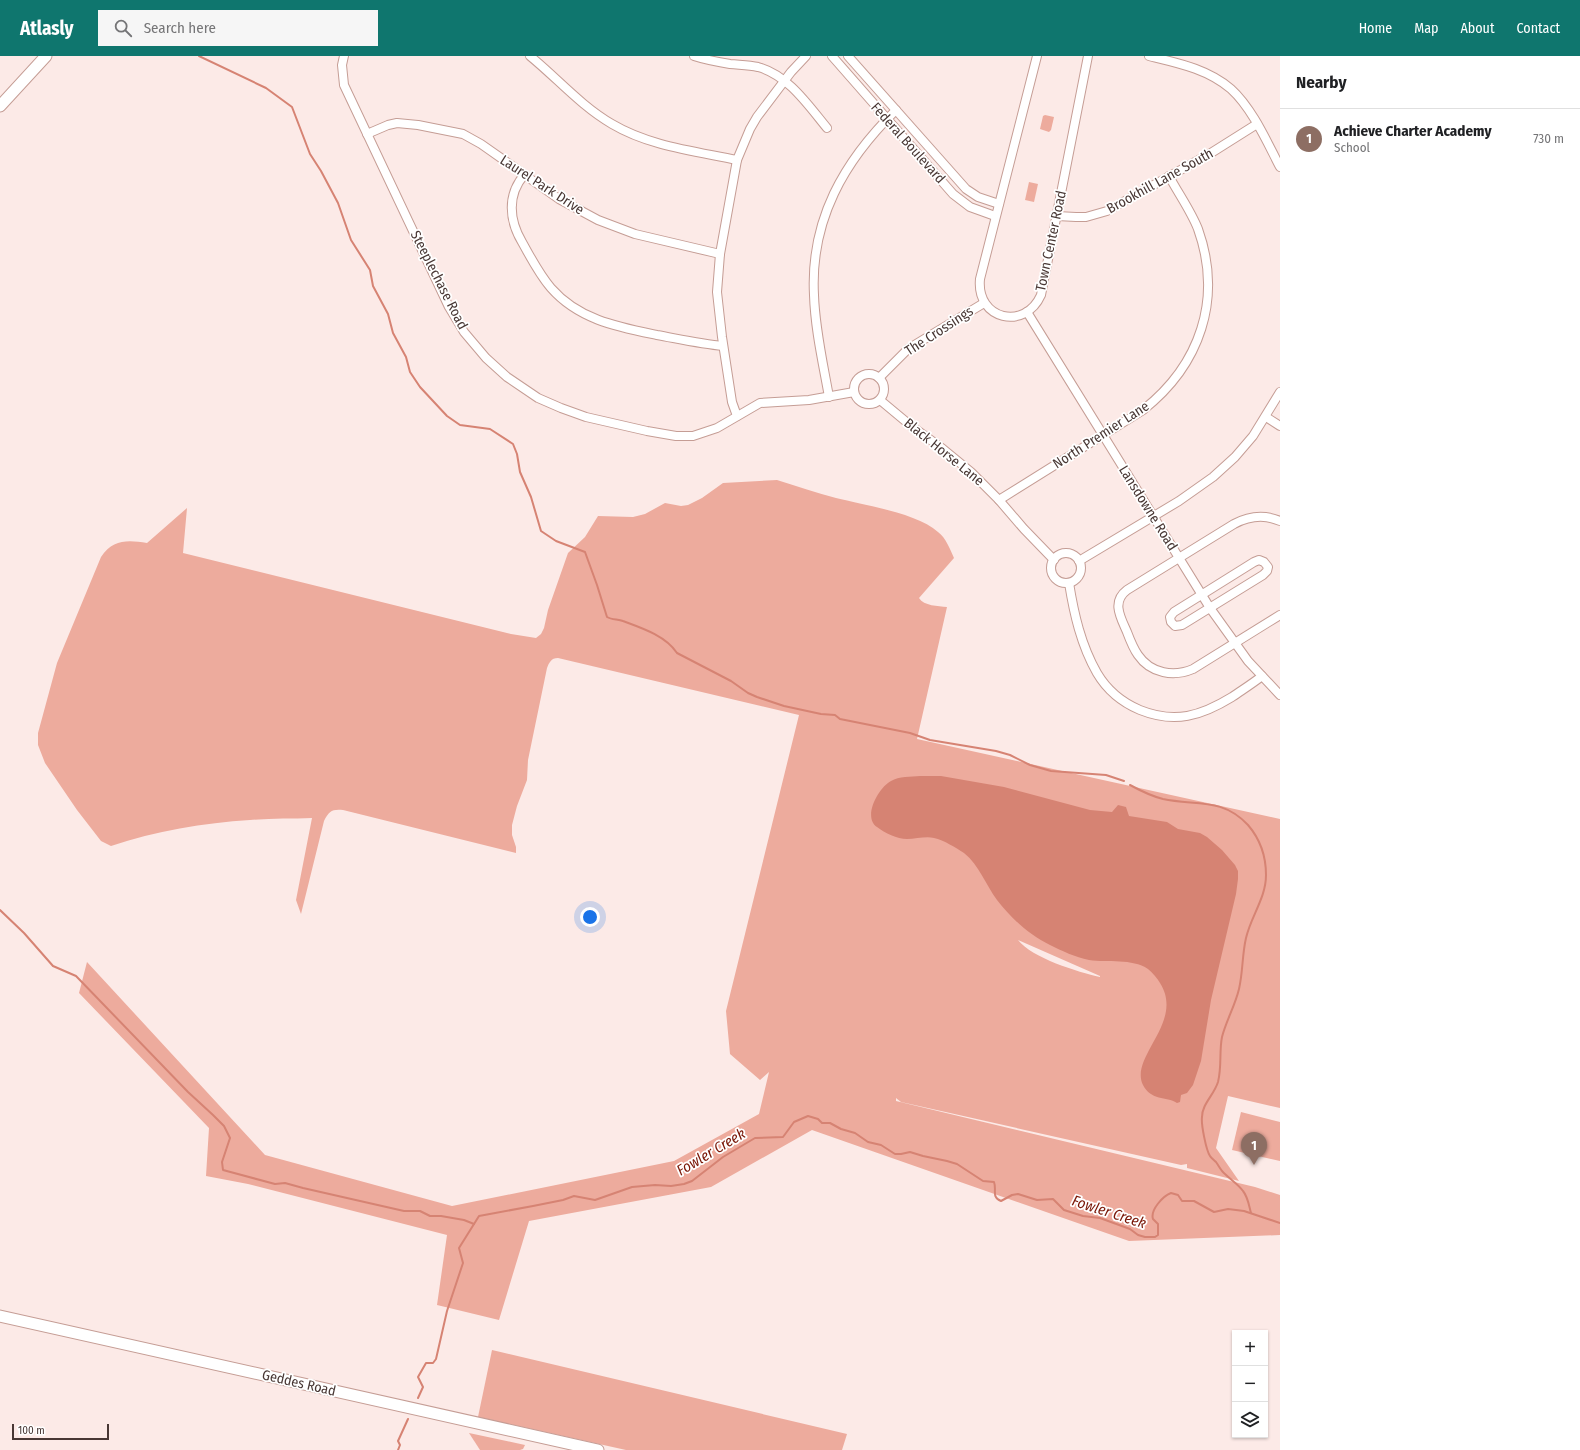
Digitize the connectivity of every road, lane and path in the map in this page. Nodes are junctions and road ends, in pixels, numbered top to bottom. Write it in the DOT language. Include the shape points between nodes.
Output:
graph roads {
  1 [pos="46,56"];
  2 [pos="344,56"];
  3 [pos="530,56"];
  4 [pos="694,56"];
  5 [pos="806,56"];
  6 [pos="832,56"];
  7 [pos="848,56"];
  8 [pos="1038,56"];
  9 [pos="1088,56"];
  10 [pos="1149,56"];
  11 [pos="784,81"];
  12 [pos="0,106"];
  13 [pos="896,110"];
  14 [pos="887,119"];
  15 [pos="1257,124"];
  16 [pos="827,128"];
  17 [pos="367,134"];
  18 [pos="737,160"];
  19 [pos="1280,167"];
  20 [pos="524,175"];
  21 [pos="1169,176"];
  22 [pos="999,204"];
  23 [pos="995,216"];
  24 [pos="1057,216"];
  25 [pos="720,254"];
  26 [pos="984,302"];
  27 [pos="1027,312"];
  28 [pos="723,346"];
  29 [pos="879,378"];
  30 [pos="854,392"];
  31 [pos="1280,392"];
  32 [pos="829,396"];
  33 [pos="880,400"];
  34 [pos="737,416"];
  35 [pos="1266,417"];
  36 [pos="1280,426"];
  37 [pos="1103,434"];
  38 [pos="999,500"];
  39 [pos="1154,516"];
  40 [pos="1280,521"];
  41 [pos="1179,558"];
  42 [pos="1054,560"];
  43 [pos="1080,561"];
  44 [pos="1069,583"];
  45 [pos="1202,594"];
  46 [pos="1210,608"];
  47 [pos="1280,615"];
  48 [pos="1234,643"];
  49 [pos="1262,676"];
  50 [pos="1280,695"];
  51 [pos="0,1316"];
  52 [pos="598,1450"];
  1 -- 12 [label="main road"];
  2 -- 17 [label="street, Steeplechase Road" via="344,85"];
  3 -- 18 [label="street" via="598,115 622,129 657,143"];
  4 -- 11 [label="street" via="757,67 771,72"];
  5 -- 11 [label="street"];
  6 -- 14 [label="street, Federal Boulevard"];
  7 -- 13 [label="street, Federal Boulevard"];
  8 -- 22 [label="street"];
  9 -- 24 [label="street, Town Center Road"];
  10 -- 15 [label="street" via="1179,62 1217,79 1236,95"];
  11 -- 16 [label="street"];
  11 -- 18 [label="street" via="757,117"];
  13 -- 14 [label="street"];
  13 -- 22 [label="street, Federal Boulevard" via="966,189 978,197"];
  14 -- 23 [label="street, Federal Boulevard" via="953,194 962,202"];
  14 -- 32 [label="street" via="862,147 844,174 830,201 820,232 813,294"];
  15 -- 19 [label="street"];
  15 -- 21 [label="street, Brookhill Lane South"];
  17 -- 20 [label="street, Laurel Park Drive" via="397,123 463,134"];
  17 -- 34 [label="street, Steeplechase Road" via="449,307 464,332 486,358 511,380 538,398 576,414 671,435 693,436 717,428"];
  18 -- 25 [label="street"];
  20 -- 25 [label="street, Laurel Park Drive" via="569,205 605,223 642,236"];
  20 -- 28 [label="street" via="513,197 511,210 514,225 541,275 559,296 577,310 608,324"];
  21 -- 24 [label="street, Brookhill Lane South" via="1097,215"];
  21 -- 37 [label="street, North Premier Lane" via="1198,228 1203,247 1208,292 1203,322 1192,352 1168,388 1143,410"];
  22 -- 23 [label="street"];
  23 -- 26 [label="street" via="980,279 980,294"];
  24 -- 27 [label="street, Town Center Road" via="1041,295 1036,305"];
  25 -- 28 [label="street" via="717,292"];
  26 -- 27 [label="street" via="994,312 1004,316 1017,316"];
  26 -- 29 [label="street, The Crossings" via="908,349"];
  27 -- 37 [label="street, Lansdowne Road"];
  28 -- 34 [label="street" via="732,402"];
  29 -- 30 [label="street" via="869,374 861,377 855,384"];
  29 -- 33 [label="street" via="884,387"];
  30 -- 32 [label="street"];
  30 -- 33 [label="street" via="863,403 871,404"];
  31 -- 35 [label="street"];
  32 -- 34 [label="street" via="760,403"];
  33 -- 38 [label="street, Black Horse Lane" via="956,459"];
  35 -- 36 [label="street"];
  35 -- 39 [label="street" via="1245,446 1218,473"];
  37 -- 38 [label="street, North Premier Lane"];
  37 -- 39 [label="street, Lansdowne Road"];
  38 -- 42 [label="street, Black Horse Lane"];
  39 -- 41 [label="street, Lansdowne Road"];
  39 -- 43 [label="street"];
  40 -- 41 [label="street" via="1260,516 1246,519"];
  41 -- 45 [label="street, Lansdowne Road"];
  41 -- 48 [label="street" via="1132,586 1119,600 1118,611 1137,654 1152,668 1175,674 1193,669"];
  42 -- 43 [label="street" via="1060,555 1068,554"];
  42 -- 44 [label="street" via="1052,569 1055,577 1062,583"];
  43 -- 44 [label="street" via="1080,574 1076,580"];
  44 -- 49 [label="street" via="1075,617 1092,663 1113,694 1131,706 1165,717 1191,715 1214,708"];
  45 -- 46 [label="street, Lansdowne Road"];
  45 -- 46 [label="street" via="1172,613 1171,622 1180,626"];
  45 -- 46 [label="street" via="1254,562 1260,560 1266,563 1268,569 1263,575"];
  46 -- 48 [label="street, Lansdowne Road"];
  47 -- 48 [label="street"];
  48 -- 49 [label="street, Lansdowne Road"];
  49 -- 50 [label="street, Lansdowne Road"];
  51 -- 52 [label="main road, Geddes Road"];
}
